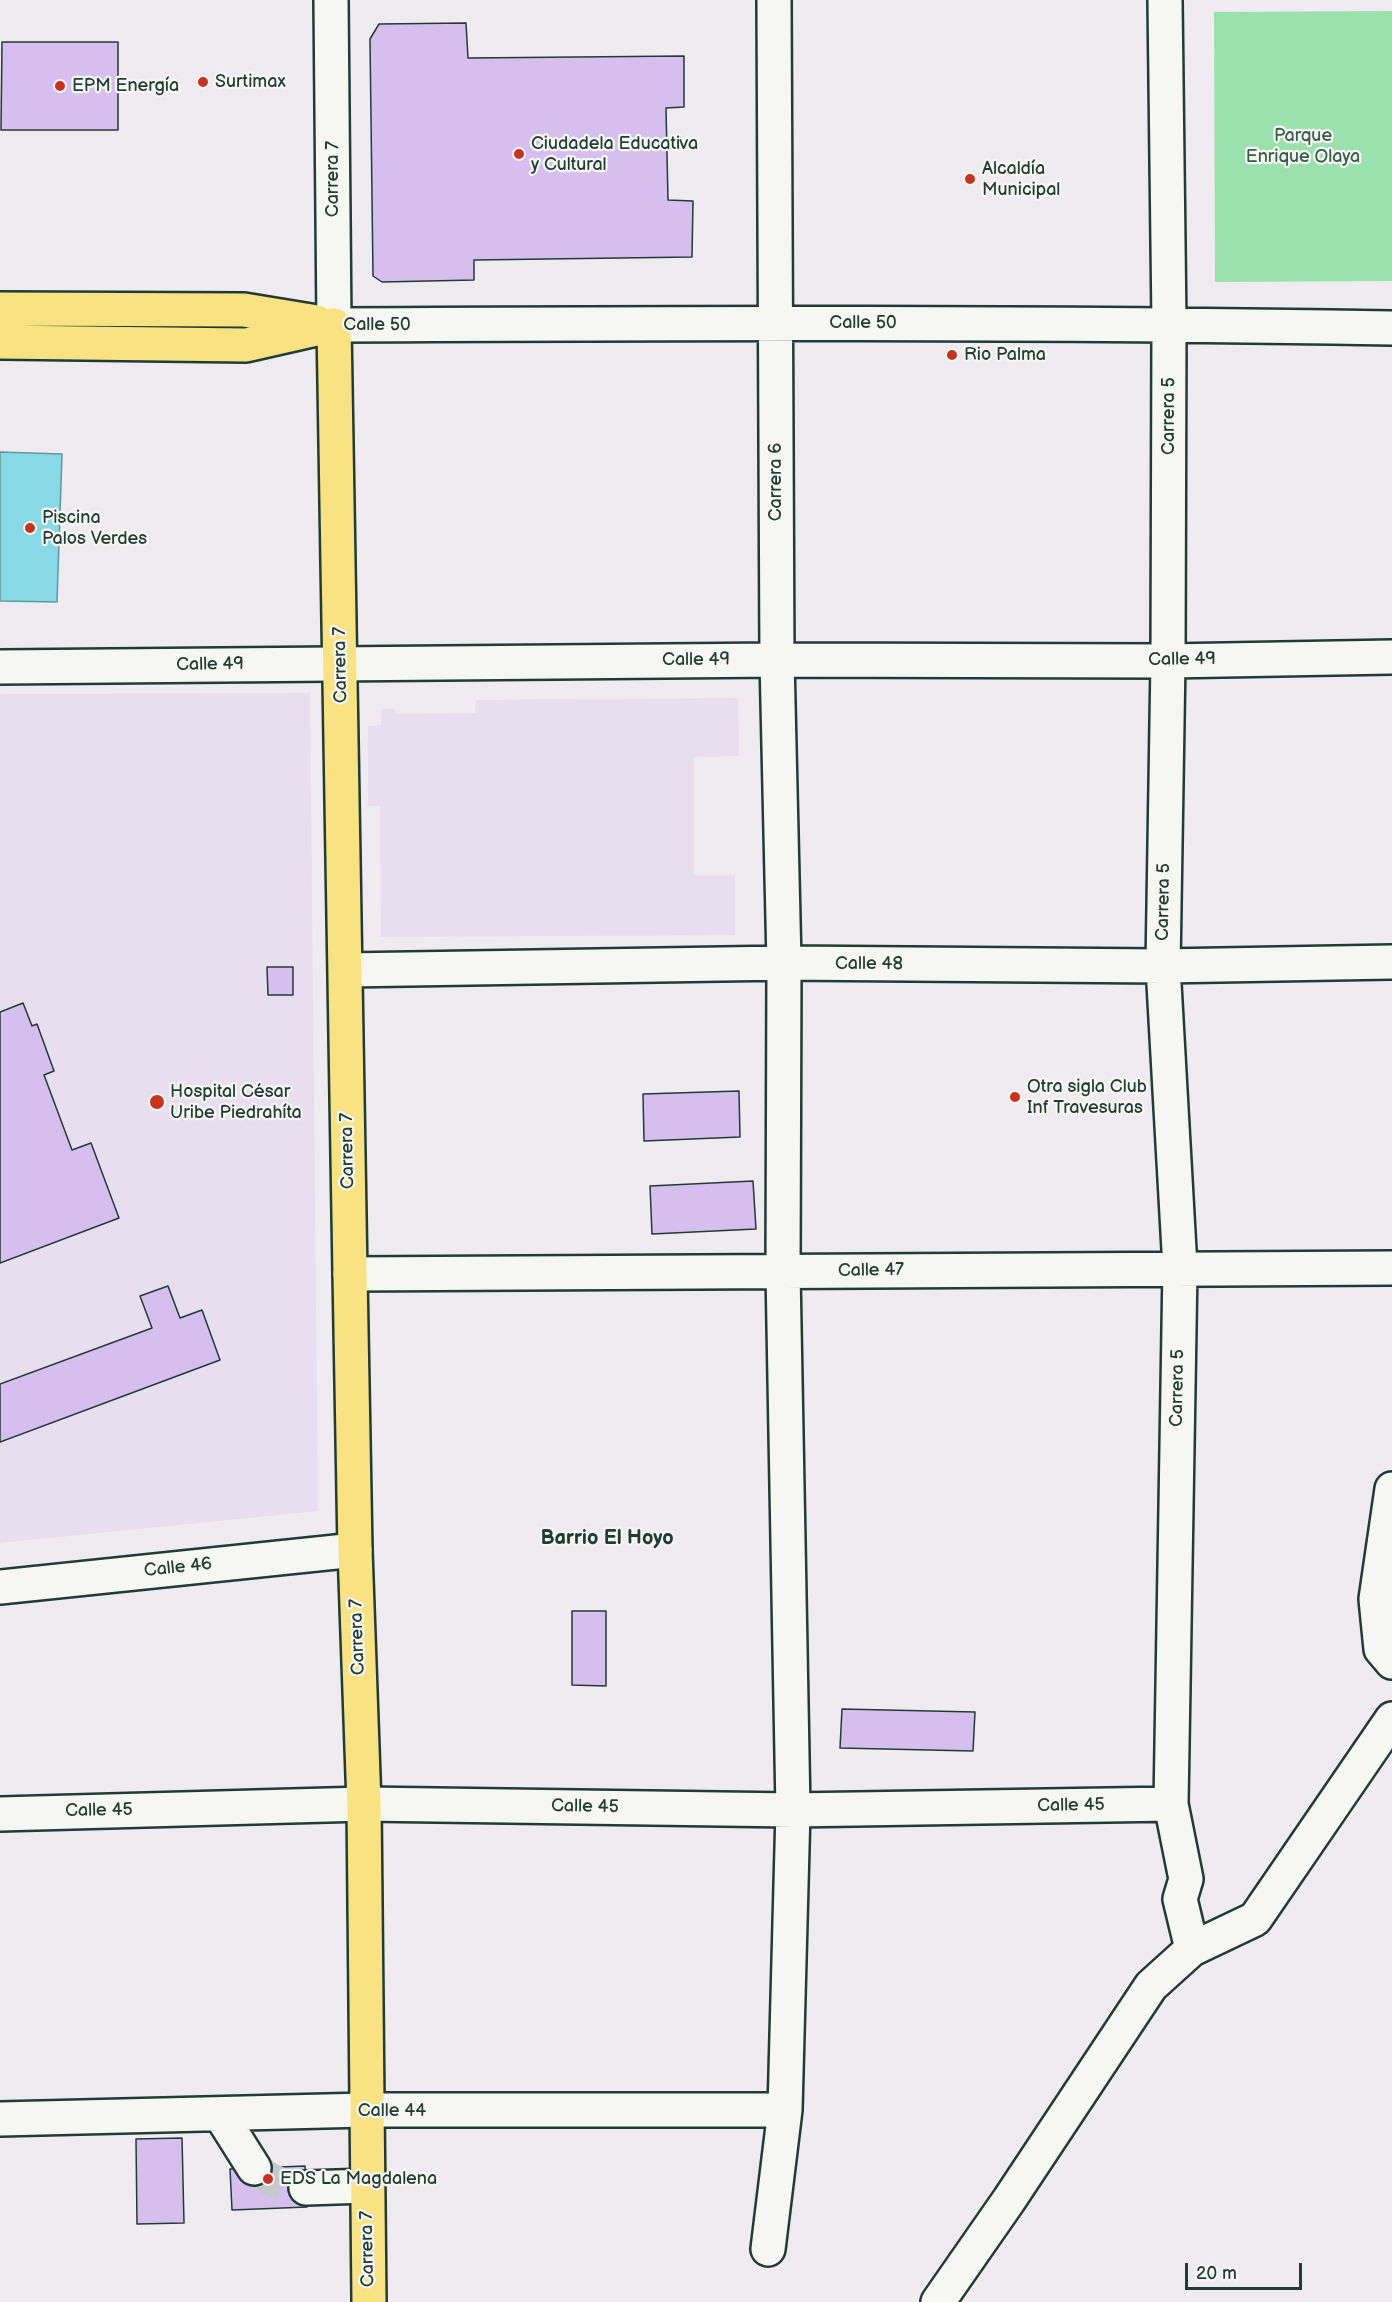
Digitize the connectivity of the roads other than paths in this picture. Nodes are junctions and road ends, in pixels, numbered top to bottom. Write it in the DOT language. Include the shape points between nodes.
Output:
graph roads {
  1 [pos="331,0"];
  2 [pos="774,0"];
  3 [pos="1165,0"];
  4 [pos="0,309"];
  5 [pos="776,323"];
  6 [pos="1169,324"];
  7 [pos="334,325"];
  8 [pos="1392,328"];
  9 [pos="0,342"];
  10 [pos="1392,657"];
  11 [pos="777,660"];
  12 [pos="1168,661"];
  13 [pos="341,663"];
  14 [pos="0,667"];
  15 [pos="1392,962"];
  16 [pos="784,963"];
  17 [pos="1163,966"];
  18 [pos="346,970"];
  19 [pos="1180,1268"];
  20 [pos="1392,1268"];
  21 [pos="783,1272"];
  22 [pos="350,1274"];
  23 [pos="1392,1489"];
  24 [pos="355,1550"];
  25 [pos="0,1587"];
  26 [pos="1392,1662"];
  27 [pos="1392,1719"];
  28 [pos="364,1804"];
  29 [pos="1171,1804"];
  30 [pos="793,1810"];
  31 [pos="0,1814"];
  32 [pos="1192,1949"];
  33 [pos="366,2110"];
  34 [pos="785,2110"];
  35 [pos="220,2114"];
  36 [pos="0,2119"];
  37 [pos="254,2168"];
  38 [pos="368,2186"];
  39 [pos="306,2188"];
  40 [pos="768,2249"];
  41 [pos="369,2302"];
  42 [pos="938,2302"];
  1 -- 7 [label="street, Carrera 7"];
  2 -- 5 [label="street, Carrera 6"];
  3 -- 6 [label="street, Carrera 5"];
  4 -- 7 [label="main road, Calle 50" via="244,310"];
  5 -- 6 [label="street, Calle 50"];
  5 -- 7 [label="street, Calle 50"];
  5 -- 11 [label="street, Carrera 6"];
  6 -- 8 [label="street, Calle 50"];
  6 -- 12 [label="street, Carrera 5"];
  7 -- 9 [label="main road, Calle 50" via="246,345"];
  7 -- 13 [label="main road, Carrera 7"];
  10 -- 12 [label="street, Calle 49"];
  11 -- 12 [label="street, Calle 49"];
  11 -- 13 [label="street, Calle 49"];
  11 -- 16 [label="street, Carrera 6"];
  12 -- 17 [label="street, Carrera 5"];
  13 -- 14 [label="street, Calle 49"];
  13 -- 18 [label="main road, Carrera 7"];
  15 -- 17 [label="street, Calle 48"];
  16 -- 17 [label="street, Calle 48"];
  16 -- 18 [label="street, Calle 48"];
  16 -- 21 [label="street, Carrera 6"];
  17 -- 19 [label="street, Carrera 5"];
  18 -- 22 [label="main road, Carrera 7"];
  19 -- 20 [label="street, Calle 47"];
  19 -- 21 [label="street, Calle 47"];
  19 -- 29 [label="street, Carrera 5"];
  21 -- 22 [label="street, Calle 47"];
  21 -- 30 [label="street, Carrera 6"];
  22 -- 24 [label="main road, Carrera 7"];
  23 -- 26 [label="street" via="1376,1599 1381,1649"];
  24 -- 25 [label="street, Calle 46"];
  24 -- 28 [label="main road, Carrera 7"];
  27 -- 32 [label="street" via="1255,1919"];
  28 -- 30 [label="street, Calle 45"];
  28 -- 31 [label="street, Calle 45"];
  28 -- 33 [label="main road, Carrera 7"];
  29 -- 30 [label="street, Calle 45"];
  29 -- 32 [label="street, Carrera 5" via="1186,1879 1180,1899"];
  30 -- 34 [label="street, Carrera 6"];
  32 -- 42 [label="street" via="1151,1986"];
  33 -- 34 [label="street, Calle 44"];
  33 -- 35 [label="street, Calle 44"];
  33 -- 38 [label="main road, Carrera 7"];
  34 -- 40 [label="street, Carrera 6"];
  35 -- 36 [label="street, Calle 44"];
  35 -- 37 [label="street"];
  38 -- 39 [label="street"];
  38 -- 41 [label="main road, Carrera 7"];
}
